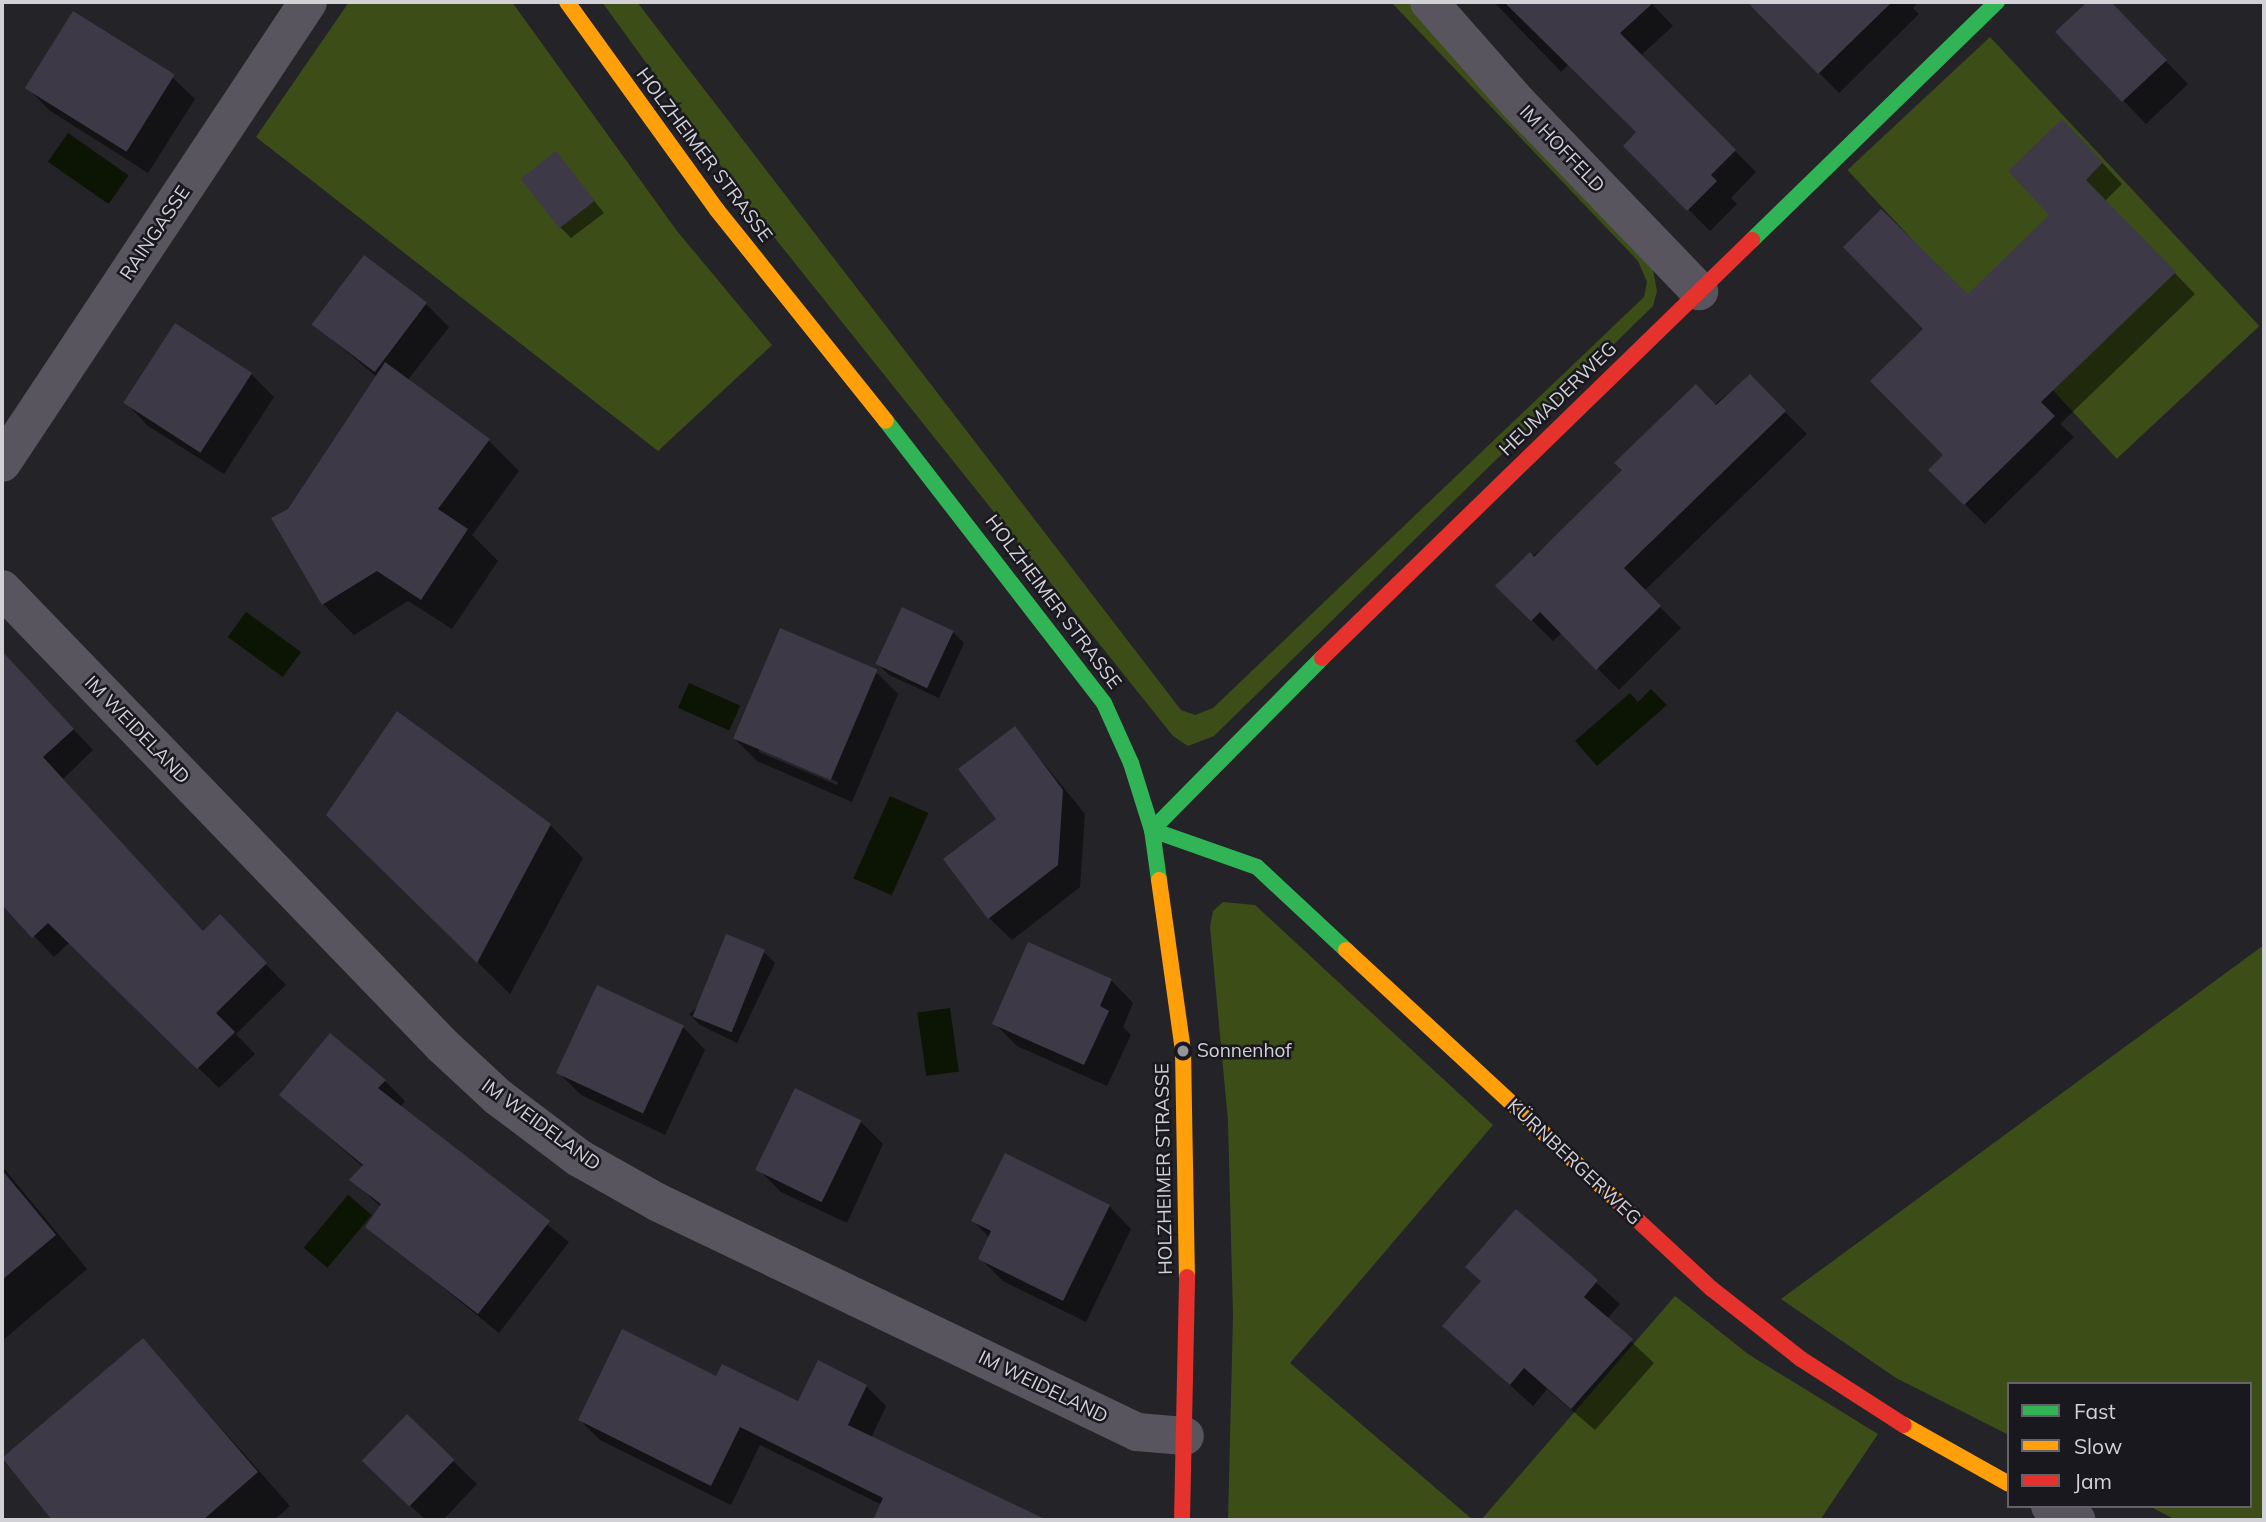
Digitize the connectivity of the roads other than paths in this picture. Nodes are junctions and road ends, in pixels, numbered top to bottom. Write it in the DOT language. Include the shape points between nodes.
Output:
graph roads {
  1 [pos="308,2"];
  2 [pos="568,2"];
  3 [pos="1429,2"];
  4 [pos="1997,2"];
  5 [pos="1699,291"];
  6 [pos="2,463"];
  7 [pos="2,589"];
  8 [pos="1152,830"];
  9 [pos="1185,1436"];
  10 [pos="2007,1483"];
  11 [pos="2054,1508"];
  12 [pos="1182,1520"];
  13 [pos="2076,1520"];
  1 -- 6 [label="street, RAINGASSE"];
  2 -- 8 [label="street, HOLZHEIMER STRASSE" via="718,210 1001,565 1104,703 1131,763"];
  3 -- 5 [label="street, IM HOFFELD" via="1519,104"];
  4 -- 5 [label="street, HEUMADERWEG"];
  5 -- 8 [label="street, HEUMADERWEG" via="1214,763"];
  7 -- 9 [label="street, IM WEIDELAND" via="443,1046 498,1097 579,1158 657,1202 1137,1432"];
  8 -- 9 [label="street, HOLZHEIMER STRASSE" via="1183,1051"];
  8 -- 10 [label="street, KÜRNBERGERWEG" via="1257,867 1712,1289 1801,1359 1931,1442"];
  9 -- 12 [label="street, HOLZHEIMER STRASSE"];
  11 -- 13 [label="street"];
}
